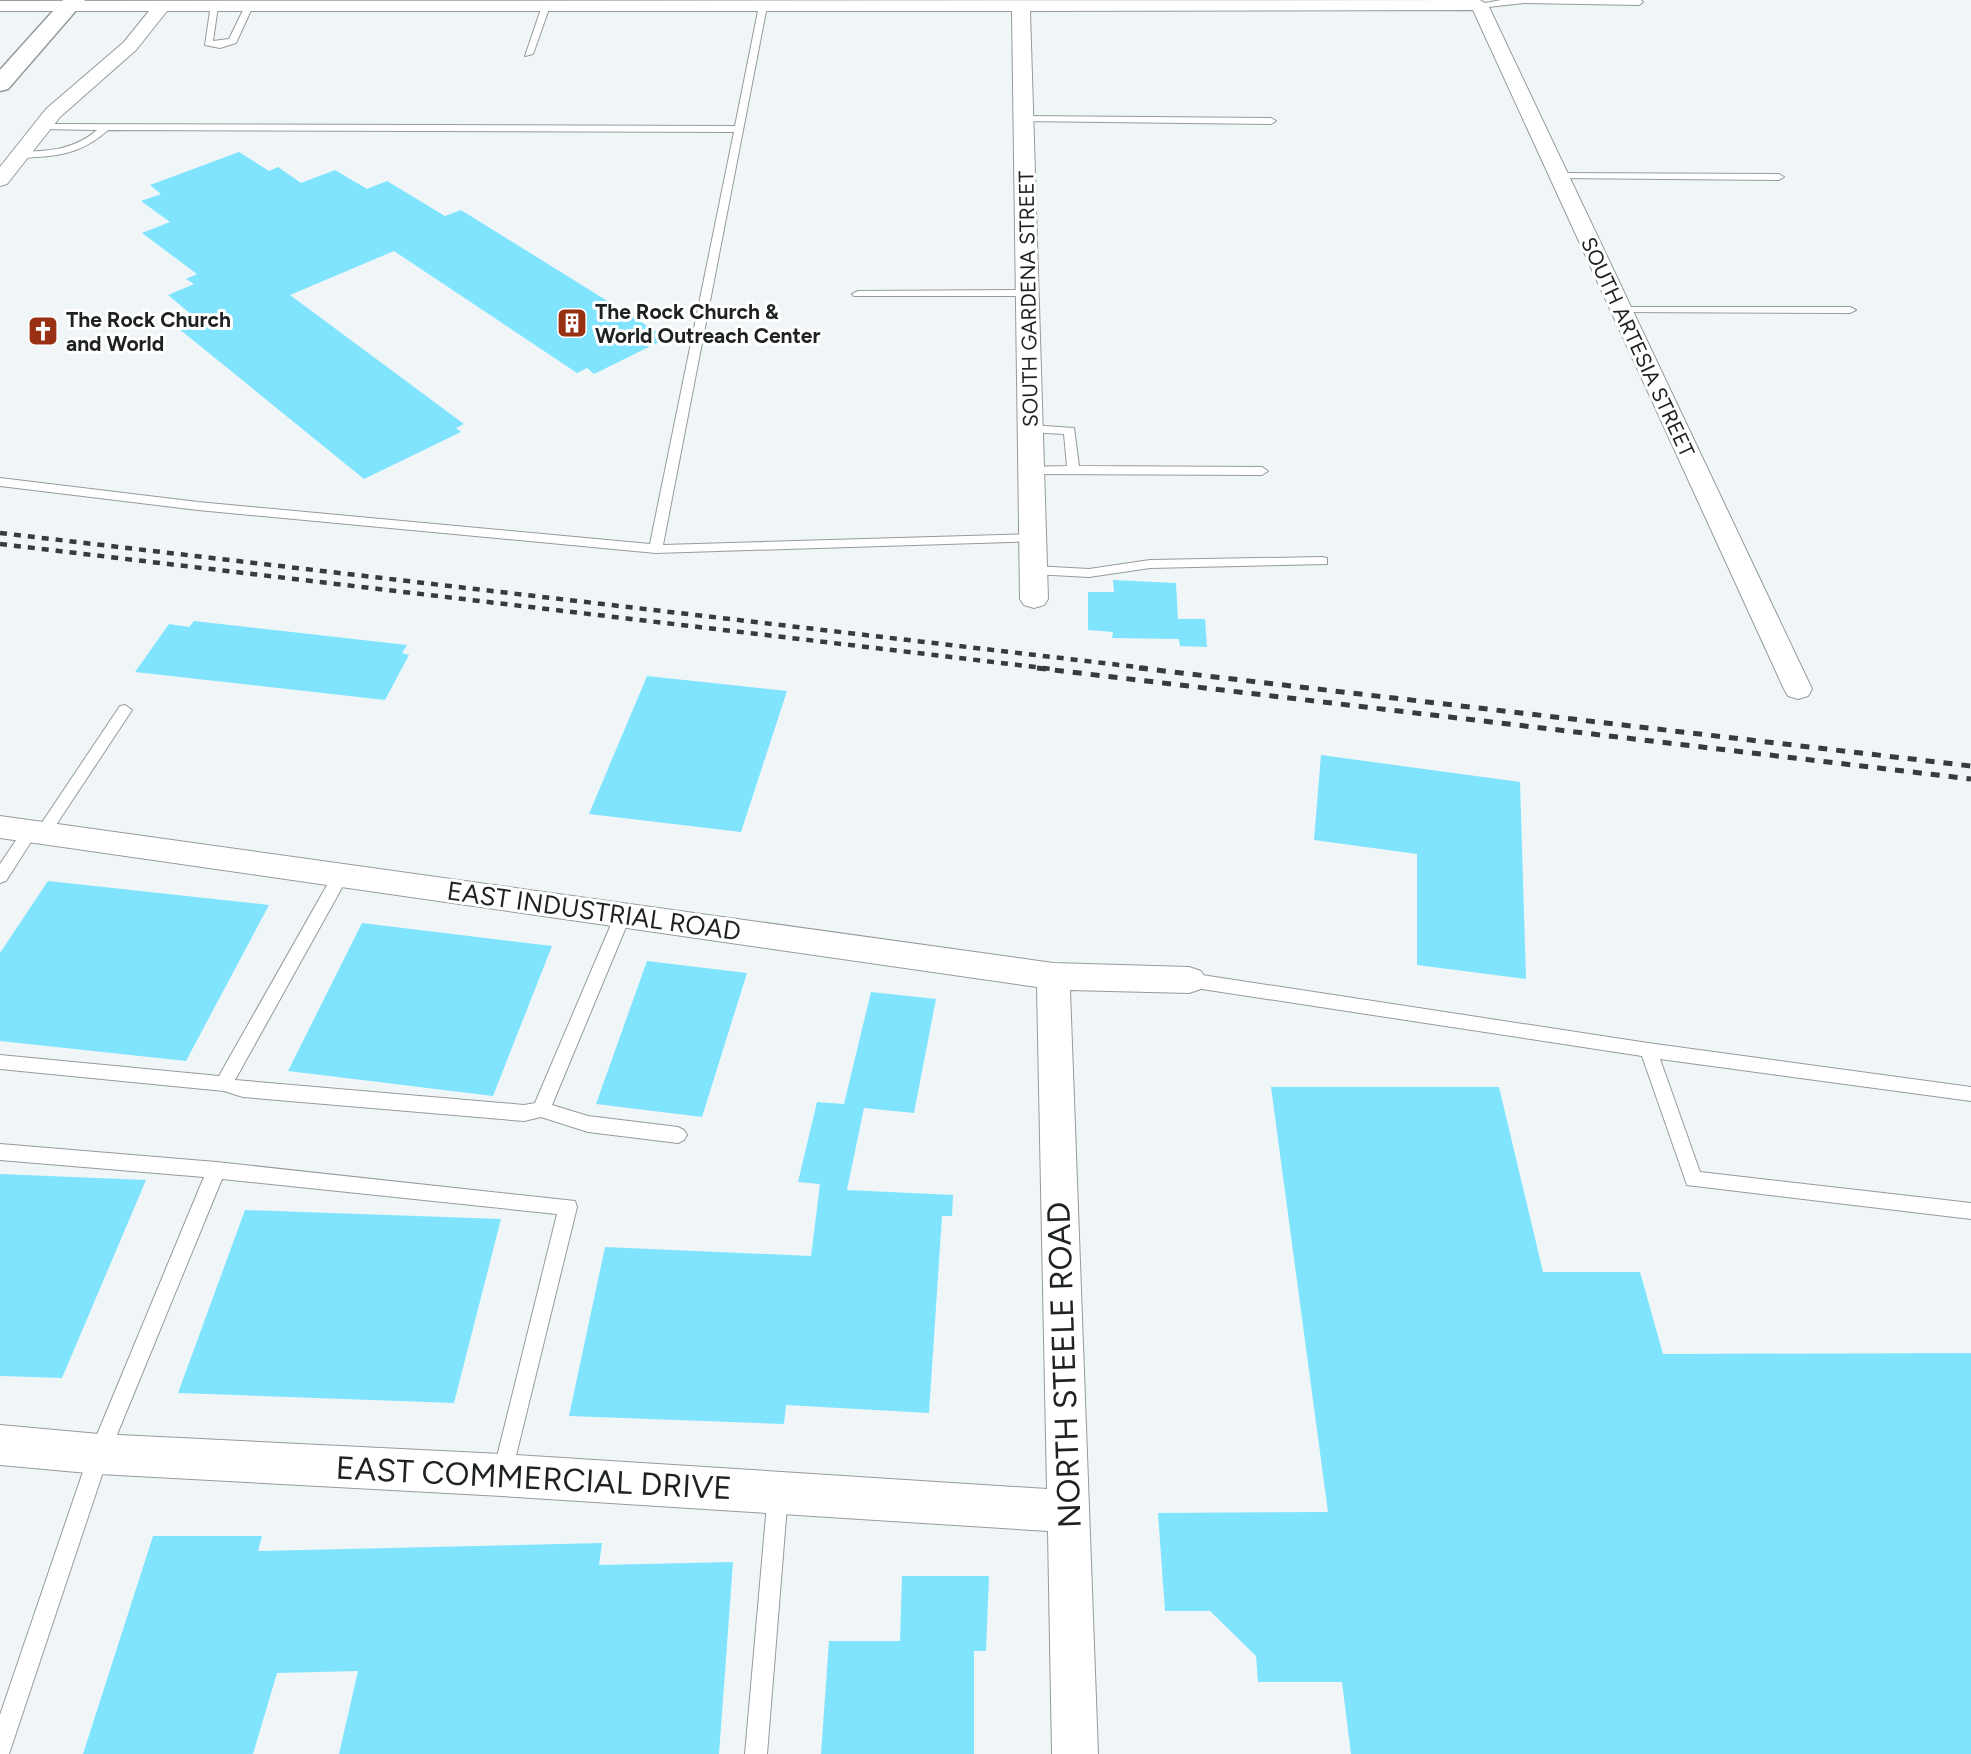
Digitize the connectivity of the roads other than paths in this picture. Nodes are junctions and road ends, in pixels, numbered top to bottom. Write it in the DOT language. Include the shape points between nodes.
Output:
graph roads {
  1 [pos="1524,0"];
  2 [pos="1639,2"];
  3 [pos="71,3"];
  4 [pos="792,3"];
  5 [pos="1021,3"];
  6 [pos="551,4"];
  7 [pos="1479,5"];
  8 [pos="0,6"];
  9 [pos="162,6"];
  10 [pos="763,6"];
  11 [pos="528,54"];
  12 [pos="0,84"];
  13 [pos="1023,119"];
  14 [pos="1271,121"];
  15 [pos="42,127"];
  16 [pos="105,128"];
  17 [pos="739,129"];
  18 [pos="20,155"];
  19 [pos="1559,176"];
  20 [pos="1779,177"];
  21 [pos="0,180"];
  22 [pos="1028,293"];
  23 [pos="858,294"];
  24 [pos="1621,310"];
  25 [pos="1850,310"];
  26 [pos="1031,429"];
  27 [pos="1032,470"];
  28 [pos="1073,470"];
  29 [pos="1262,471"];
  30 [pos="0,482"];
  31 [pos="1034,538"];
  32 [pos="656,549"];
  33 [pos="1322,561"];
  34 [pos="1034,570"];
  35 [pos="1034,599"];
  36 [pos="1798,689"];
  37 [pos="125,710"];
  38 [pos="24,831"];
  39 [pos="341,875"];
  40 [pos="0,877"];
  41 [pos="623,915"];
  42 [pos="1053,975"];
  43 [pos="1189,980"];
  44 [pos="1648,1051"];
  45 [pos="0,1062"];
  46 [pos="224,1084"];
  47 [pos="1971,1094"];
  48 [pos="541,1109"];
  49 [pos="678,1135"];
  50 [pos="0,1152"];
  51 [pos="216,1170"];
  52 [pos="1971,1211"];
  53 [pos="0,1446"];
  54 [pos="99,1454"];
  55 [pos="502,1475"];
  56 [pos="778,1493"];
  57 [pos="1068,1511"];
  58 [pos="0,1748"];
  59 [pos="756,1754"];
  60 [pos="1074,1754"];
  1 -- 2 [label="lane"];
  1 -- 7 [label="lane"];
  3 -- 8 [label="street"];
  3 -- 9 [label="street"];
  3 -- 12 [label="main road"];
  4 -- 5 [label="street"];
  4 -- 10 [label="street"];
  5 -- 7 [label="street"];
  5 -- 13 [label="street, SOUTH GARDENA STREET"];
  6 -- 9 [label="street" via="229,16"];
  6 -- 10 [label="street"];
  6 -- 11 [label="lane"];
  7 -- 19 [label="street, SOUTH ARTESIA STREET"];
  9 -- 15 [label="street" via="130,46"];
  10 -- 17 [label="lane"];
  13 -- 14 [label="lane"];
  13 -- 22 [label="street, SOUTH GARDENA STREET"];
  15 -- 16 [label="lane"];
  15 -- 18 [label="street"];
  16 -- 17 [label="lane"];
  16 -- 18 [label="lane" via="84,146"];
  17 -- 32 [label="lane"];
  18 -- 21 [label="street"];
  19 -- 20 [label="lane"];
  19 -- 24 [label="street, SOUTH ARTESIA STREET"];
  22 -- 23 [label="lane"];
  22 -- 26 [label="street, SOUTH GARDENA STREET"];
  24 -- 25 [label="lane"];
  24 -- 36 [label="street, SOUTH ARTESIA STREET"];
  26 -- 27 [label="street, SOUTH GARDENA STREET"];
  26 -- 28 [label="lane" via="1070,431"];
  27 -- 28 [label="lane"];
  27 -- 31 [label="street, SOUTH GARDENA STREET"];
  28 -- 29 [label="lane"];
  30 -- 32 [label="lane" via="198,506"];
  31 -- 32 [label="lane"];
  31 -- 34 [label="street, SOUTH GARDENA STREET"];
  33 -- 34 [label="lane" via="1150,564 1089,573"];
  34 -- 35 [label="street, SOUTH GARDENA STREET"];
  37 -- 38 [label="lane"];
  38 -- 39 [label="street, EAST INDUSTRIAL ROAD"];
  38 -- 40 [label="lane"];
  39 -- 41 [label="street, EAST INDUSTRIAL ROAD"];
  39 -- 46 [label="lane"];
  41 -- 42 [label="street, EAST INDUSTRIAL ROAD"];
  41 -- 48 [label="lane"];
  42 -- 43 [label="street, EAST INDUSTRIAL ROAD"];
  42 -- 57 [label="street, NORTH STEELE ROAD"];
  43 -- 44 [label="lane"];
  44 -- 47 [label="lane"];
  44 -- 52 [label="lane" via="1693,1179"];
  45 -- 46 [label="lane"];
  46 -- 48 [label="lane" via="243,1090 524,1113"];
  48 -- 49 [label="lane" via="587,1124"];
  50 -- 51 [label="lane"];
  51 -- 54 [label="lane"];
  51 -- 55 [label="lane" via="568,1207"];
  53 -- 54 [label="street, EAST COMMERCIAL DRIVE"];
  54 -- 55 [label="street, EAST COMMERCIAL DRIVE"];
  54 -- 58 [label="lane"];
  55 -- 56 [label="street, EAST COMMERCIAL DRIVE"];
  56 -- 57 [label="street, EAST COMMERCIAL DRIVE"];
  56 -- 59 [label="lane"];
  57 -- 60 [label="street, NORTH STEELE ROAD"];
}
